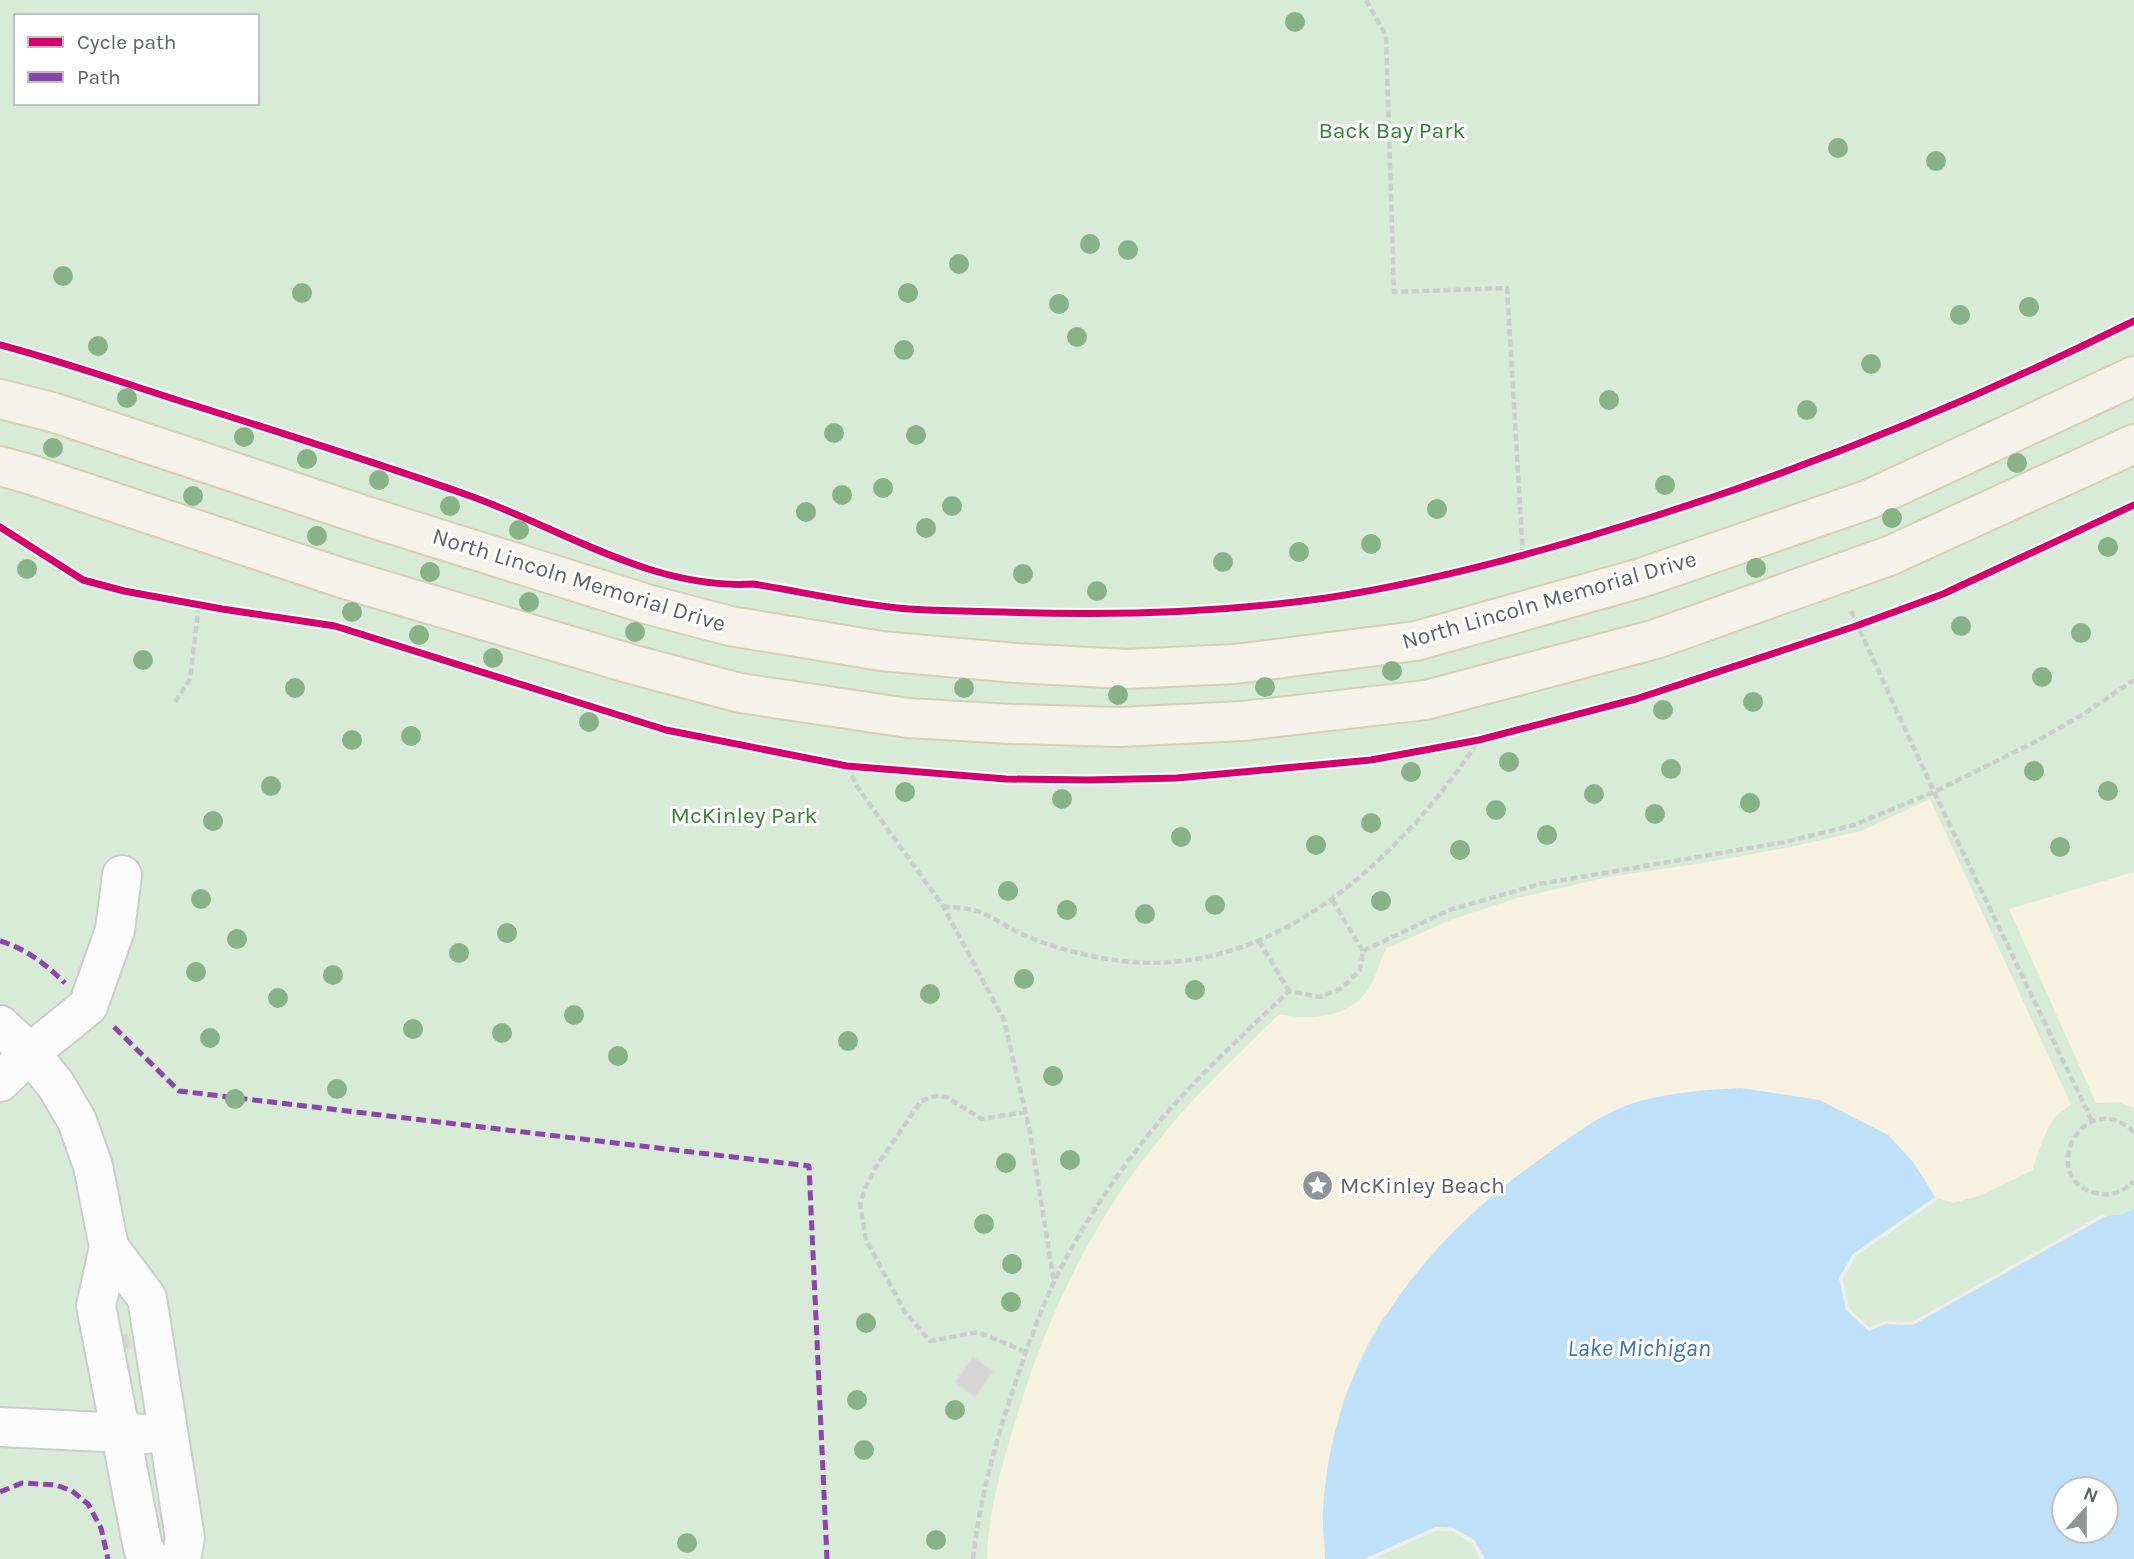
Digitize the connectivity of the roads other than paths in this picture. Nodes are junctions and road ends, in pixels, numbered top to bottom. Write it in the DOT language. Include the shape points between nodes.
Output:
graph roads {
  1 [pos="2134,376"];
  2 [pos="0,399"];
  3 [pos="2134,444"];
  4 [pos="0,466"];
  5 [pos="122,875"];
  6 [pos="0,1025"];
  7 [pos="30,1053"];
  8 [pos="0,1082"];
  9 [pos="109,1247"];
  10 [pos="0,1427"];
  11 [pos="120,1432"];
  12 [pos="169,1435"];
  13 [pos="150,1559"];
  14 [pos="181,1559"];
  1 -- 2 [label="main road, North Lincoln Memorial Drive" via="1870,499 1641,579 1416,641 1235,664 1126,669 881,651 730,626 650,605"];
  3 -- 4 [label="main road" via="1889,556 1656,639 1426,700 1243,722 1120,726 908,718 740,693 345,579"];
  5 -- 7 [label="street" via="115,930 88,1006"];
  6 -- 7 [label="street"];
  7 -- 8 [label="street"];
  7 -- 9 [label="street" via="77,1121 93,1166"];
  9 -- 11 [label="street" via="96,1307"];
  9 -- 12 [label="street" via="147,1298"];
  10 -- 11 [label="street"];
  11 -- 12 [label="street"];
  11 -- 13 [label="street" via="143,1548"];
  12 -- 14 [label="street" via="185,1538"];
}
